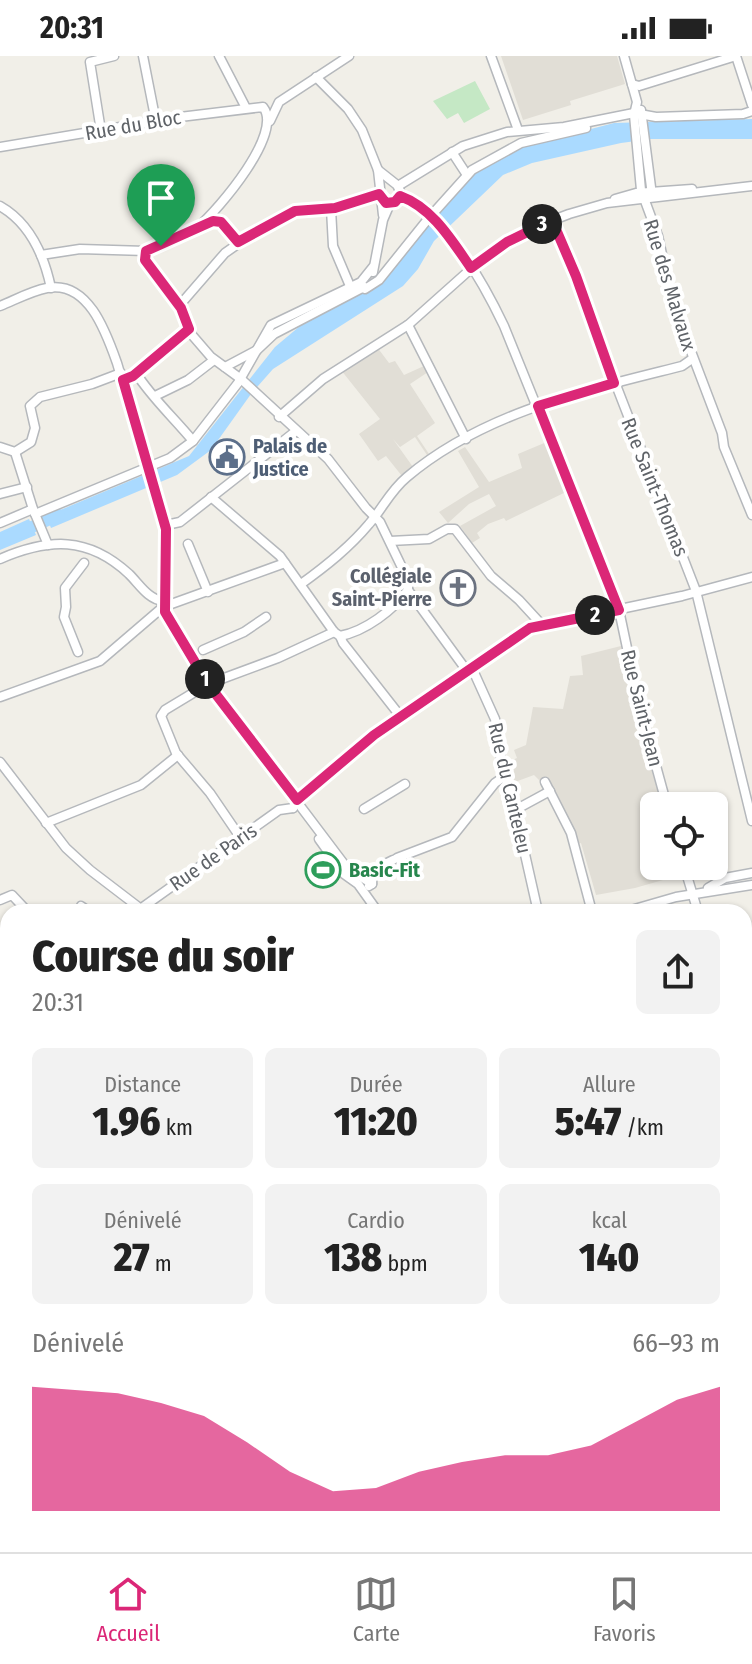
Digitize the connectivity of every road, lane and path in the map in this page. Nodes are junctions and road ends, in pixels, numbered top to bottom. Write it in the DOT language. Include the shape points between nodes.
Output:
graph roads {
  1 [pos="114,56"];
  2 [pos="143,56"];
  3 [pos="219,56"];
  4 [pos="349,56"];
  5 [pos="491,56"];
  6 [pos="624,56"];
  7 [pos="735,56"];
  8 [pos="103,57"];
  9 [pos="316,77"];
  10 [pos="636,85"];
  11 [pos="752,105"];
  12 [pos="246,108"];
  13 [pos="752,111"];
  14 [pos="615,116"];
  15 [pos="639,118"];
  16 [pos="156,122"];
  17 [pos="269,126"];
  18 [pos="518,130"];
  19 [pos="101,131"];
  20 [pos="0,147"];
  21 [pos="452,152"];
  22 [pos="378,170"];
  23 [pos="467,175"];
  24 [pos="752,186"];
  25 [pos="397,189"];
  26 [pos="380,195"];
  27 [pos="647,195"];
  28 [pos="391,204"];
  29 [pos="0,206"];
  30 [pos="331,209"];
  31 [pos="430,216"];
  32 [pos="383,220"];
  33 [pos="552,220"];
  34 [pos="198,227"];
  35 [pos="238,242"];
  36 [pos="146,251"];
  37 [pos="41,255"];
  38 [pos="373,267"];
  39 [pos="471,268"];
  40 [pos="350,286"];
  41 [pos="51,288"];
  42 [pos="362,288"];
  43 [pos="0,306"];
  44 [pos="179,306"];
  45 [pos="408,325"];
  46 [pos="189,329"];
  47 [pos="257,350"];
  48 [pos="692,359"];
  49 [pos="214,360"];
  50 [pos="682,366"];
  51 [pos="225,367"];
  52 [pos="696,371"];
  53 [pos="136,373"];
  54 [pos="122,377"];
  55 [pos="242,380"];
  56 [pos="614,383"];
  57 [pos="146,389"];
  58 [pos="127,393"];
  59 [pos="155,396"];
  60 [pos="538,406"];
  61 [pos="279,417"];
  62 [pos="296,431"];
  63 [pos="466,439"];
  64 [pos="193,441"];
  65 [pos="1,449"];
  66 [pos="15,452"];
  67 [pos="149,469"];
  68 [pos="27,487"];
  69 [pos="0,493"];
  70 [pos="211,497"];
  71 [pos="35,514"];
  72 [pos="752,515"];
  73 [pos="375,516"];
  74 [pos="0,523"];
  75 [pos="166,525"];
  76 [pos="390,541"];
  77 [pos="188,544"];
  78 [pos="48,545"];
  79 [pos="0,559"];
  80 [pos="84,563"];
  81 [pos="285,563"];
  82 [pos="752,577"];
  83 [pos="301,584"];
  84 [pos="408,590"];
  85 [pos="696,591"];
  86 [pos="208,592"];
  87 [pos="163,604"];
  88 [pos="619,610"];
  89 [pos="266,617"];
  90 [pos="542,625"];
  91 [pos="337,634"];
  92 [pos="197,653"];
  93 [pos="80,661"];
  94 [pos="470,670"];
  95 [pos="208,684"];
  96 [pos="0,697"];
  97 [pos="401,717"];
  98 [pos="178,755"];
  99 [pos="0,762"];
  100 [pos="506,781"];
  101 [pos="545,782"];
  102 [pos="405,784"];
  103 [pos="550,791"];
  104 [pos="663,792"];
  105 [pos="295,804"];
  106 [pos="364,809"];
  107 [pos="515,810"];
  108 [pos="752,821"];
  109 [pos="46,823"];
  110 [pos="240,837"];
  111 [pos="752,873"];
  112 [pos="690,880"];
  113 [pos="752,885"];
  114 [pos="696,893"];
  115 [pos="0,900"];
  116 [pos="20,904"];
  117 [pos="131,904"];
  118 [pos="146,904"];
  119 [pos="372,904"];
  120 [pos="536,904"];
  121 [pos="590,904"];
  122 [pos="654,904"];
  123 [pos="697,904"];
  1 -- 8 [label="street"];
  2 -- 16 [label="street"];
  3 -- 12 [label="street"];
  4 -- 9 [label="street"];
  5 -- 18 [label="street"];
  6 -- 10 [label="street, Rue des Malvaux"];
  7 -- 10 [label="street"];
  7 -- 11 [label="street"];
  8 -- 19 [label="street" via="90,62"];
  9 -- 17 [label="street" via="279,102"];
  9 -- 22 [label="street" via="359,123"];
  10 -- 15 [label="street, Rue des Malvaux"];
  12 -- 16 [label="street, Rue du Bloc"];
  12 -- 17 [label="street, Rue du Bloc" via="265,108"];
  13 -- 15 [label="street"];
  14 -- 15 [label="street"];
  14 -- 18 [label="street"];
  14 -- 23 [label="street" via="610,122 521,143"];
  15 -- 27 [label="street, Rue des Malvaux"];
  16 -- 19 [label="street, Rue du Bloc"];
  17 -- 34 [label="street" via="223,200"];
  18 -- 21 [label="street"];
  19 -- 20 [label="street, Rue du Bloc"];
  21 -- 23 [label="street"];
  21 -- 25 [label="street"];
  22 -- 25 [label="street, Rue Saint-Jean"];
  22 -- 26 [label="street"];
  23 -- 31 [label="street"];
  24 -- 27 [label="street"];
  25 -- 26 [label="street" via="384,184"];
  25 -- 28 [label="street"];
  25 -- 31 [label="street, Rue Saint-Jean"];
  26 -- 28 [label="street"];
  26 -- 30 [label="street"];
  26 -- 32 [label="street"];
  27 -- 33 [label="street"];
  27 -- 48 [label="street, Rue des Malvaux"];
  28 -- 32 [label="street"];
  29 -- 37 [label="street" via="24,226"];
  30 -- 35 [label="street" via="295,211"];
  30 -- 40 [label="street" via="335,251"];
  31 -- 39 [label="street, Rue Saint-Jean"];
  31 -- 42 [label="street" via="379,280"];
  32 -- 38 [label="street"];
  33 -- 39 [label="street" via="507,242"];
  33 -- 56 [label="street, Rue Saint-Thomas"];
  34 -- 35 [label="street" via="219,221"];
  34 -- 36 [label="street"];
  35 -- 44 [label="street"];
  36 -- 37 [label="street" via="80,249"];
  36 -- 44 [label="street, Rue du Canteleu" via="145,260"];
  37 -- 41 [label="street"];
  38 -- 40 [label="street" via="365,279"];
  38 -- 42 [label="street"];
  39 -- 45 [label="street"];
  39 -- 60 [label="street, Rue Saint-Jean" via="499,315"];
  40 -- 47 [label="street" via="274,323"];
  41 -- 43 [label="street"];
  41 -- 54 [label="street" via="85,300 109,340"];
  42 -- 47 [label="street" via="274,334"];
  44 -- 46 [label="street, Rue du Canteleu"];
  45 -- 61 [label="street" via="323,379"];
  45 -- 63 [label="street"];
  46 -- 49 [label="street, Rue du Canteleu"];
  46 -- 53 [label="street"];
  47 -- 51 [label="street"];
  47 -- 55 [label="street"];
  48 -- 50 [label="street"];
  48 -- 52 [label="street, Rue des Malvaux"];
  49 -- 51 [label="street, Rue du Canteleu"];
  49 -- 59 [label="street"];
  50 -- 52 [label="street"];
  50 -- 56 [label="street"];
  51 -- 55 [label="street, Rue du Canteleu"];
  52 -- 72 [label="street, Rue des Malvaux"];
  53 -- 54 [label="street"];
  53 -- 57 [label="street"];
  54 -- 58 [label="street"];
  54 -- 66 [label="street" via="35,400 30,406 33,439"];
  55 -- 61 [label="street, Rue du Canteleu"];
  55 -- 64 [label="street"];
  56 -- 60 [label="street"];
  56 -- 85 [label="street, Rue Saint-Thomas"];
  57 -- 58 [label="street"];
  57 -- 59 [label="street"];
  58 -- 67 [label="street"];
  59 -- 64 [label="street"];
  60 -- 63 [label="street"];
  60 -- 88 [label="street, Rue Saint-Jean"];
  61 -- 62 [label="street, Rue du Canteleu"];
  62 -- 70 [label="street"];
  62 -- 73 [label="street, Rue du Canteleu" via="324,454"];
  63 -- 73 [label="street" via="401,482"];
  64 -- 67 [label="street"];
  65 -- 66 [label="street"];
  66 -- 68 [label="street"];
  67 -- 71 [label="street"];
  67 -- 75 [label="street"];
  68 -- 69 [label="street"];
  68 -- 71 [label="street"];
  70 -- 75 [label="street" via="180,522"];
  70 -- 81 [label="street"];
  71 -- 74 [label="street"];
  71 -- 78 [label="street"];
  73 -- 76 [label="street, Rue du Canteleu"];
  73 -- 83 [label="street" via="339,557"];
  75 -- 87 [label="street"];
  76 -- 84 [label="street, Rue du Canteleu"];
  76 -- 90 [label="street" via="429,539 455,529 491,576"];
  77 -- 86 [label="street"];
  78 -- 79 [label="street"];
  78 -- 87 [label="street" via="96,552"];
  80 -- 93 [label="street" via="65,588 64,617"];
  81 -- 83 [label="street"];
  81 -- 86 [label="street"];
  82 -- 85 [label="street, Rue de Paris"];
  83 -- 91 [label="street"];
  84 -- 91 [label="street" via="379,618 351,633"];
  84 -- 94 [label="street, Rue du Canteleu"];
  85 -- 88 [label="street, Rue de Paris"];
  85 -- 108 [label="street, Rue Saint-Thomas"];
  86 -- 87 [label="street"];
  87 -- 92 [label="street"];
  87 -- 93 [label="street" via="109,655"];
  88 -- 90 [label="street, Rue de Paris"];
  88 -- 104 [label="street, Rue Saint-Jean"];
  89 -- 92 [label="street"];
  90 -- 94 [label="street, Rue de Paris"];
  91 -- 95 [label="street"];
  91 -- 97 [label="street"];
  92 -- 95 [label="street"];
  93 -- 96 [label="street"];
  94 -- 97 [label="street, Rue de Paris"];
  94 -- 100 [label="street, Rue du Canteleu" via="495,719"];
  95 -- 98 [label="street" via="161,714"];
  95 -- 105 [label="street"];
  97 -- 105 [label="street, Rue de Paris" via="364,742"];
  98 -- 109 [label="street" via="141,785"];
  98 -- 110 [label="street"];
  99 -- 109 [label="street"];
  100 -- 105 [label="street" via="497,781 452,837 380,865 369,886 347,868"];
  100 -- 107 [label="street, Rue du Canteleu"];
  101 -- 103 [label="street"];
  102 -- 106 [label="street"];
  103 -- 107 [label="street"];
  103 -- 121 [label="street" via="571,833"];
  105 -- 110 [label="street, Rue de Paris"];
  105 -- 119 [label="street"];
  107 -- 120 [label="street, Rue du Canteleu"];
  109 -- 117 [label="street" via="85,867"];
  110 -- 118 [label="street, Rue de Paris"];
  111 -- 114 [label="street" via="725,878"];
  112 -- 114 [label="street"];
  113 -- 114 [label="street"];
  114 -- 122 [label="street"];
  114 -- 123 [label="street"];
  115 -- 116 [label="street" via="12,895"];
}
